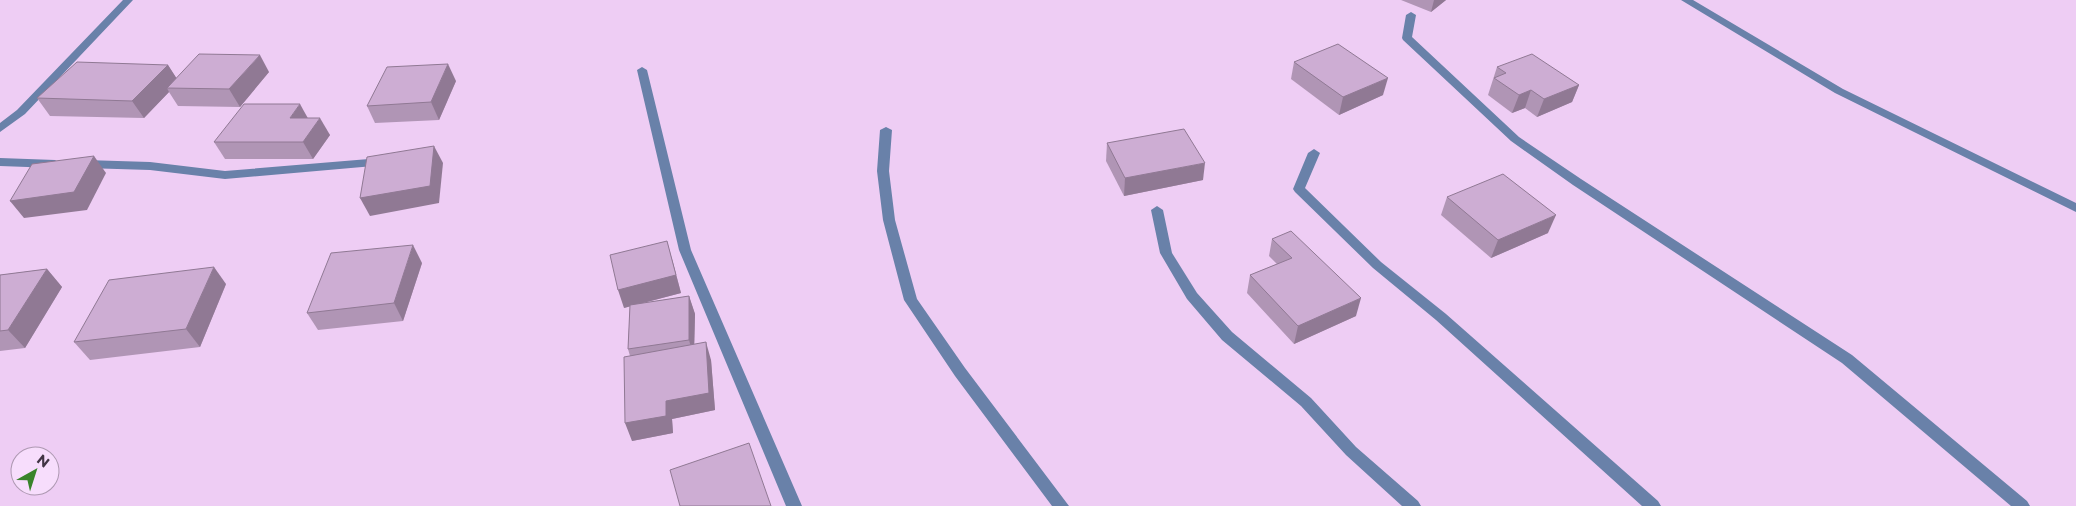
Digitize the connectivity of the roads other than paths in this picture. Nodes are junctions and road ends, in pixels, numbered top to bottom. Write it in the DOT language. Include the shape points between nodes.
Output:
graph roads {
  1 [pos="128,0"];
  2 [pos="1686,0"];
  3 [pos="1411,15"];
  4 [pos="642,70"];
  5 [pos="0,128"];
  6 [pos="886,130"];
  7 [pos="1314,153"];
  8 [pos="0,162"];
  9 [pos="394,162"];
  10 [pos="2076,208"];
  11 [pos="1157,210"];
  12 [pos="794,506"];
  13 [pos="1061,506"];
  14 [pos="1413,506"];
  15 [pos="1653,506"];
  16 [pos="2022,506"];
  1 -- 5 [label="street" via="21,112"];
  2 -- 10 [label="street" via="1839,91"];
  3 -- 16 [label="street" via="1407,38 1515,139 1847,359"];
  4 -- 12 [label="street" via="685,250"];
  6 -- 13 [label="street" via="883,171 889,220 912,300 960,372"];
  7 -- 15 [label="street" via="1299,188 1377,266 1441,317"];
  8 -- 9 [label="street" via="150,166 224,175"];
  11 -- 14 [label="street" via="1166,253 1192,296 1227,336 1306,402 1351,451"];
}
